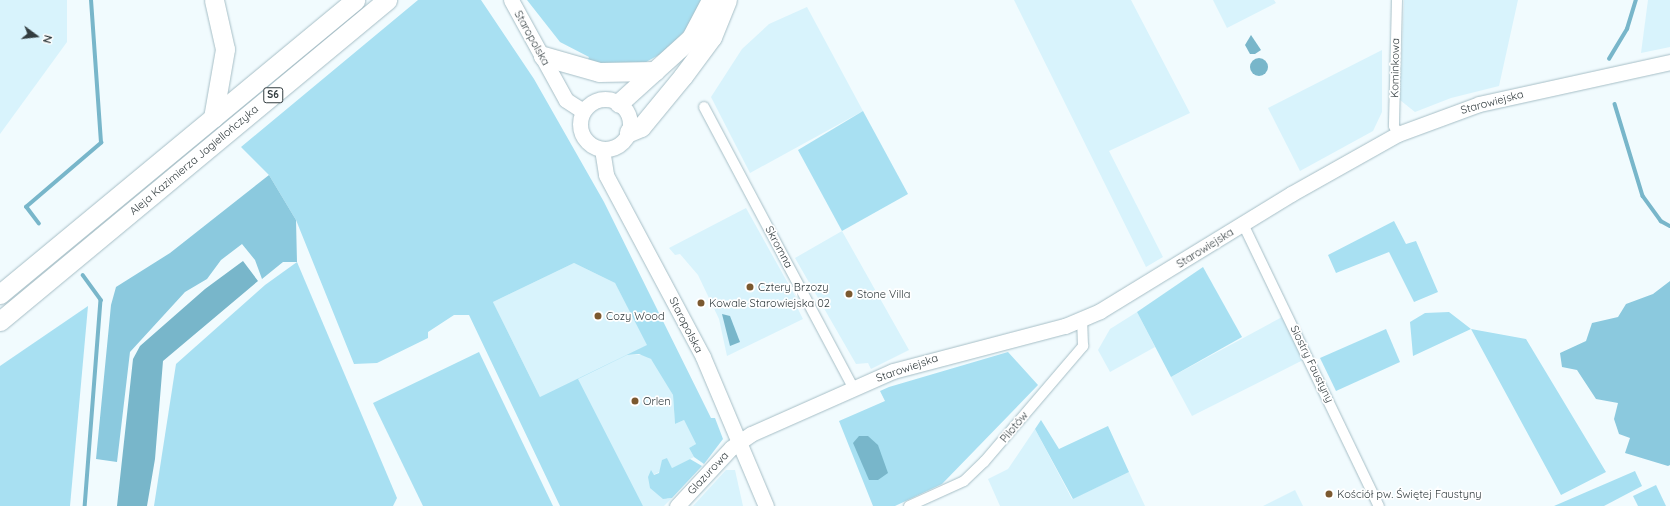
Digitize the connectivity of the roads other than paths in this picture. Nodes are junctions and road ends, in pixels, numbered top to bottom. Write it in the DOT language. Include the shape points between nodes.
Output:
graph roads {
  1 [pos="214,0"];
  2 [pos="355,0"];
  3 [pos="387,0"];
  4 [pos="511,0"];
  5 [pos="711,0"];
  6 [pos="727,0"];
  7 [pos="1397,0"];
  8 [pos="543,56"];
  9 [pos="1670,62"];
  10 [pos="655,71"];
  11 [pos="619,102"];
  12 [pos="704,107"];
  13 [pos="583,111"];
  14 [pos="213,118"];
  15 [pos="629,132"];
  16 [pos="1398,134"];
  17 [pos="602,149"];
  18 [pos="1243,224"];
  19 [pos="0,294"];
  20 [pos="1082,320"];
  21 [pos="0,321"];
  22 [pos="853,388"];
  23 [pos="740,441"];
  24 [pos="677,506"];
  25 [pos="766,506"];
  26 [pos="909,506"];
  27 [pos="1379,506"];
  1 -- 14 [label="highway" via="225,49"];
  2 -- 14 [label="highway, Aleja Kazimierza Jagiellończyka / S6"];
  3 -- 21 [label="highway, Aleja Kazimierza Jagiellończyka / S6"];
  4 -- 8 [label="street, Staropolska"];
  5 -- 10 [label="highway" via="691,38"];
  6 -- 15 [label="highway" via="712,37 641,127"];
  7 -- 16 [label="street, Kominkowa" via="1394,126"];
  8 -- 10 [label="highway" via="598,72"];
  8 -- 13 [label="street, Staropolska" via="566,100"];
  9 -- 16 [label="street, Starowiejska" via="1479,104"];
  10 -- 11 [label="highway"];
  11 -- 13 [label="street" via="603,98"];
  11 -- 15 [label="street" via="629,115"];
  12 -- 22 [label="street, Skromna"];
  13 -- 17 [label="street" via="582,135"];
  14 -- 19 [label="highway, Aleja Kazimierza Jagiellończyka / S6"];
  15 -- 17 [label="street" via="619,145"];
  16 -- 18 [label="street, Starowiejska" via="1360,153"];
  17 -- 23 [label="street, Staropolska" via="606,175 678,308"];
  18 -- 20 [label="street, Starowiejska"];
  18 -- 27 [label="street, Siostry Faustyny"];
  20 -- 22 [label="street, Starowiejska" via="931,358"];
  20 -- 26 [label="street, Pilotów" via="1083,346 984,462 964,481"];
  22 -- 23 [label="street, Starowiejska"];
  23 -- 24 [label="street, Glazurowa"];
  23 -- 25 [label="street, Staropolska"];
}
